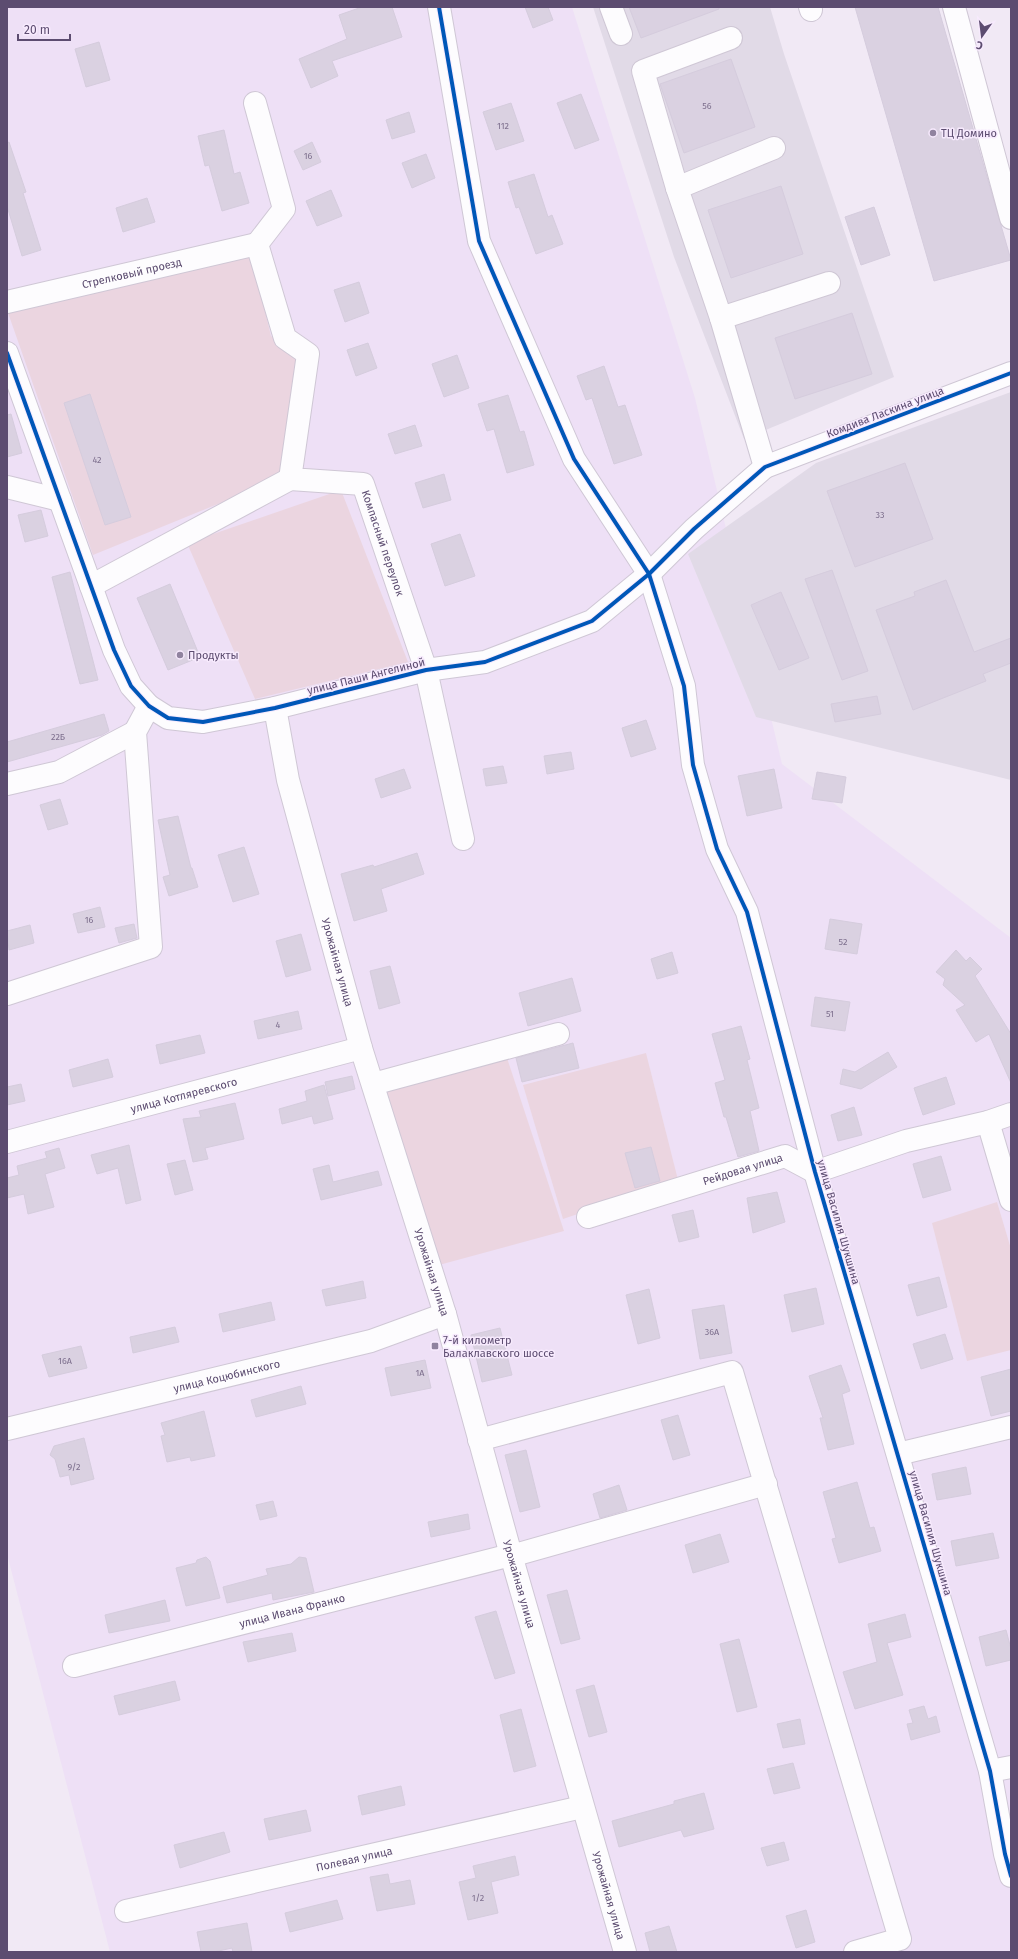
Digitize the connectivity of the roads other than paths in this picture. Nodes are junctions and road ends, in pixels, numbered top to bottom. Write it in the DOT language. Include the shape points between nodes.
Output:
graph roads {
  1 [pos="439,7"];
  2 [pos="611,7"];
  3 [pos="954,7"];
  4 [pos="621,34"];
  5 [pos="731,38"];
  6 [pos="255,103"];
  7 [pos="774,148"];
  8 [pos="677,188"];
  9 [pos="1011,218"];
  10 [pos="257,244"];
  11 [pos="829,283"];
  12 [pos="7,302"];
  13 [pos="721,318"];
  14 [pos="7,354"];
  15 [pos="1011,373"];
  16 [pos="765,467"];
  17 [pos="290,479"];
  18 [pos="7,487"];
  19 [pos="60,500"];
  20 [pos="649,574"];
  21 [pos="91,586"];
  22 [pos="426,670"];
  23 [pos="149,706"];
  24 [pos="275,708"];
  25 [pos="135,732"];
  26 [pos="7,784"];
  27 [pos="463,839"];
  28 [pos="7,994"];
  29 [pos="558,1034"];
  30 [pos="361,1048"];
  31 [pos="374,1084"];
  32 [pos="1011,1114"];
  33 [pos="988,1122"];
  34 [pos="7,1142"];
  35 [pos="815,1172"];
  36 [pos="1011,1200"];
  37 [pos="588,1217"];
  38 [pos="444,1314"];
  39 [pos="1011,1427"];
  40 [pos="7,1428"];
  41 [pos="479,1440"];
  42 [pos="898,1454"];
  43 [pos="766,1484"];
  44 [pos="511,1556"];
  45 [pos="74,1666"];
  46 [pos="1001,1769"];
  47 [pos="582,1807"];
  48 [pos="1011,1876"];
  49 [pos="126,1910"];
  50 [pos="902,1945"];
  51 [pos="625,1952"];
  52 [pos="855,1952"];
  1 -- 20 [label="street, улица Василия Шукшина" via="479,241 574,459"];
  2 -- 4 [label="street"];
  3 -- 9 [label="street"];
  5 -- 8 [label="street" via="643,71"];
  6 -- 10 [label="street" via="284,209"];
  7 -- 8 [label="street"];
  8 -- 13 [label="street"];
  10 -- 12 [label="street, Стрелковый проезд"];
  10 -- 17 [label="street" via="285,338 308,354"];
  11 -- 13 [label="street"];
  13 -- 16 [label="street"];
  14 -- 19 [label="street, улица Паши Ангелиной"];
  15 -- 16 [label="street, Комдива Ласкина улица"];
  16 -- 20 [label="street, улица Паши Ангелиной" via="694,529"];
  17 -- 21 [label="street"];
  17 -- 22 [label="street, Компасный переулок" via="363,484"];
  18 -- 19 [label="street"];
  19 -- 21 [label="street, улица Паши Ангелиной"];
  20 -- 22 [label="street, улица Паши Ангелиной" via="592,620 486,662"];
  20 -- 35 [label="street, улица Василия Шукшина" via="684,686 693,765 717,849 747,912"];
  21 -- 23 [label="street, улица Паши Ангелиной" via="114,650 131,686"];
  22 -- 24 [label="street, улица Паши Ангелиной"];
  22 -- 27 [label="street"];
  23 -- 24 [label="street, улица Паши Ангелиной" via="168,718 203,722"];
  23 -- 25 [label="street"];
  24 -- 30 [label="street, Урожайная улица" via="288,780"];
  25 -- 26 [label="street" via="59,772"];
  25 -- 28 [label="street" via="151,947"];
  29 -- 31 [label="street"];
  30 -- 31 [label="street, Урожайная улица"];
  30 -- 34 [label="street, улица Котляревского"];
  31 -- 38 [label="street, Урожайная улица"];
  32 -- 33 [label="street"];
  33 -- 35 [label="street" via="906,1141"];
  33 -- 36 [label="street"];
  35 -- 37 [label="street, Рейдовая улица" via="785,1156"];
  35 -- 42 [label="street, улица Василия Шукшина"];
  38 -- 40 [label="street, улица Коцюбинского" via="372,1341"];
  38 -- 41 [label="street, Урожайная улица"];
  39 -- 42 [label="street"];
  41 -- 43 [label="street" via="732,1372"];
  41 -- 44 [label="street, Урожайная улица"];
  42 -- 46 [label="street, улица Василия Шукшина"];
  43 -- 44 [label="street, улица Ивана Франко"];
  43 -- 50 [label="street"];
  44 -- 45 [label="street, улица Ивана Франко"];
  44 -- 47 [label="street, Урожайная улица"];
  46 -- 48 [label="street, улица Василия Шукшина" via="1005,1854"];
  47 -- 49 [label="street, Полевая улица"];
  47 -- 51 [label="street, Урожайная улица"];
  50 -- 52 [label="street"];
}
